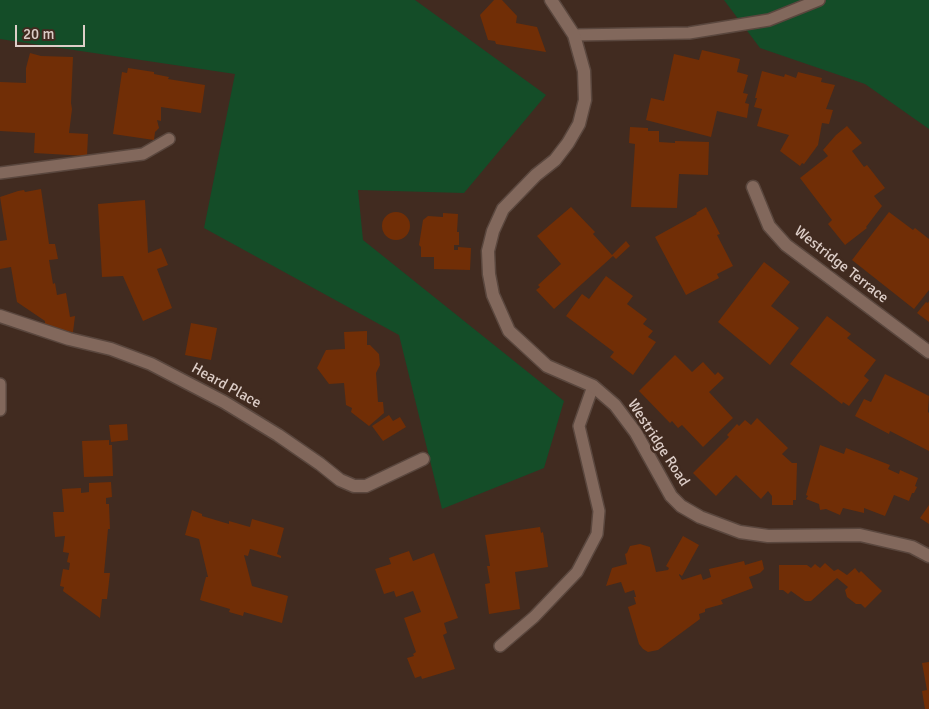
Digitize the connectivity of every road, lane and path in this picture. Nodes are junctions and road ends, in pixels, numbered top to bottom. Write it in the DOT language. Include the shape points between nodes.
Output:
graph roads {
  1 [pos="551,0"];
  2 [pos="819,0"];
  3 [pos="574,35"];
  4 [pos="169,140"];
  5 [pos="0,173"];
  6 [pos="753,187"];
  7 [pos="0,316"];
  8 [pos="929,352"];
  9 [pos="0,384"];
  10 [pos="593,386"];
  11 [pos="0,410"];
  12 [pos="422,458"];
  13 [pos="929,556"];
  14 [pos="500,646"];
  1 -- 3 [label="street, Westridge Road"];
  2 -- 3 [label="lane" via="769,20 699,32"];
  3 -- 10 [label="street, Westridge Road" via="584,71 585,100 579,124 555,160 503,209 488,251 489,274 493,295 510,331 547,366"];
  4 -- 5 [label="lane" via="142,154"];
  6 -- 8 [label="street, Westridge Terrace" via="769,226 786,244"];
  7 -- 12 [label="street, Heard Place" via="151,364 224,402 278,435 340,480 354,486 366,486"];
  9 -- 11 [label="lane"];
  10 -- 13 [label="street, Westridge Road" via="625,417 671,496 700,517 740,532 768,536 860,535 912,547"];
  10 -- 14 [label="lane" via="579,426 599,511 597,534 577,572 534,617"];
}
